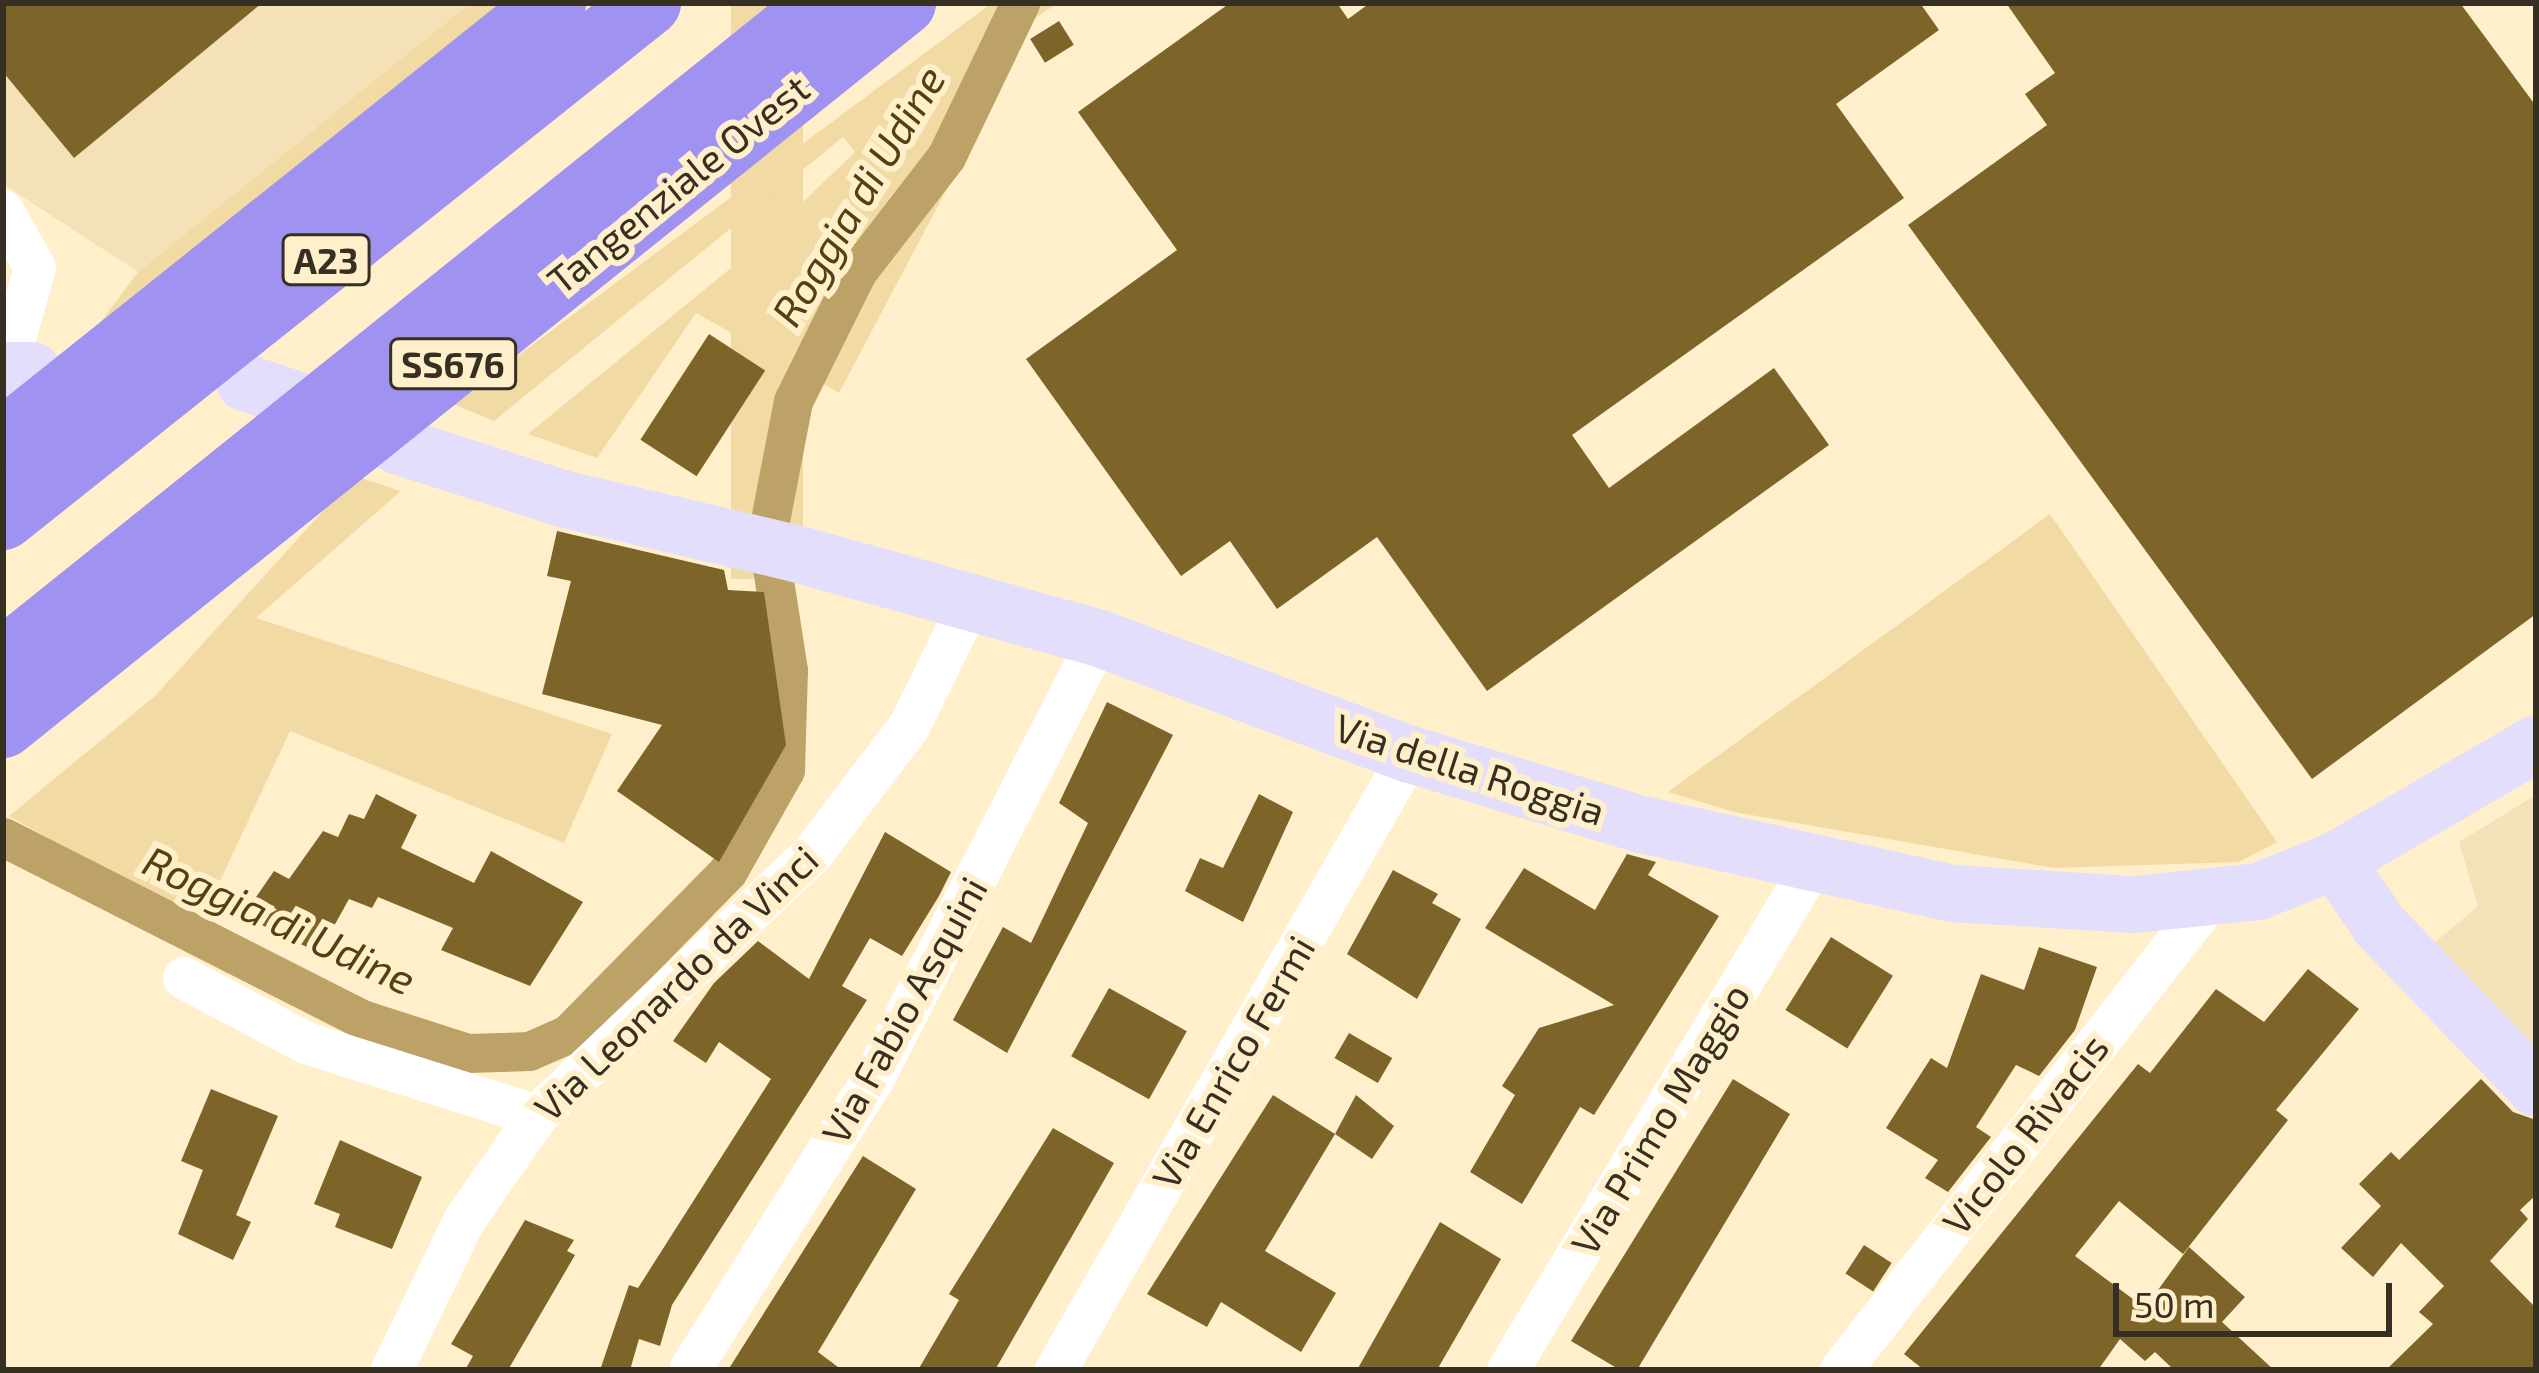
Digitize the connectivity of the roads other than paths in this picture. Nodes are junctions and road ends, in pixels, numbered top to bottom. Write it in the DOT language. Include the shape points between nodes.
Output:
graph roads {
  1 [pos="553,3"];
  2 [pos="648,3"];
  3 [pos="824,3"];
  4 [pos="903,3"];
  5 [pos="3,211"];
  6 [pos="14,370"];
  7 [pos="3,442"];
  8 [pos="396,445"];
  9 [pos="273,508"];
  10 [pos="3,517"];
  11 [pos="970,602"];
  12 [pos="1100,638"];
  13 [pos="3,662"];
  14 [pos="3,725"];
  15 [pos="2536,743"];
  16 [pos="3,754"];
  17 [pos="1410,754"];
  18 [pos="2335,860"];
  19 [pos="1811,868"];
  20 [pos="2210,899"];
  21 [pos="184,978"];
  22 [pos="2536,1088"];
  23 [pos="537,1116"];
  24 [pos="392,1370"];
  25 [pos="690,1370"];
  26 [pos="1056,1370"];
  27 [pos="1508,1370"];
  28 [pos="1841,1370"];
  1 -- 7 [label="highway, A23"];
  2 -- 10 [label="highway, A23"];
  3 -- 13 [label="highway, Tangenziale Ovest / SS676"];
  4 -- 9 [label="highway, Tangenziale Ovest / SS676"];
  5 -- 6 [label="street" via="35,268"];
  8 -- 11 [label="street, Via della Roggia" via="565,499"];
  9 -- 14 [label="highway, Tangenziale Ovest / SS676"];
  9 -- 16 [label="highway"];
  11 -- 12 [label="street, Via della Roggia"];
  11 -- 23 [label="street, Via Leonardo da Vinci" via="909,727 814,852"];
  12 -- 17 [label="street, Via della Roggia"];
  12 -- 25 [label="street, Via Fabio Asquini" via="874,1078"];
  15 -- 18 [label="street, Via della Roggia"];
  17 -- 19 [label="street, Via della Roggia"];
  17 -- 26 [label="street, Via Enrico Fermi"];
  18 -- 20 [label="street, Via della Roggia" via="2258,892"];
  18 -- 22 [label="street" via="2379,925"];
  19 -- 20 [label="street, Via della Roggia" via="2051,902"];
  19 -- 27 [label="street, Via Primo Maggio"];
  20 -- 28 [label="street, Vicolo Rivacis"];
  21 -- 23 [label="street" via="306,1043"];
  23 -- 24 [label="street, Via Leonardo da Vinci" via="464,1220"];
}
